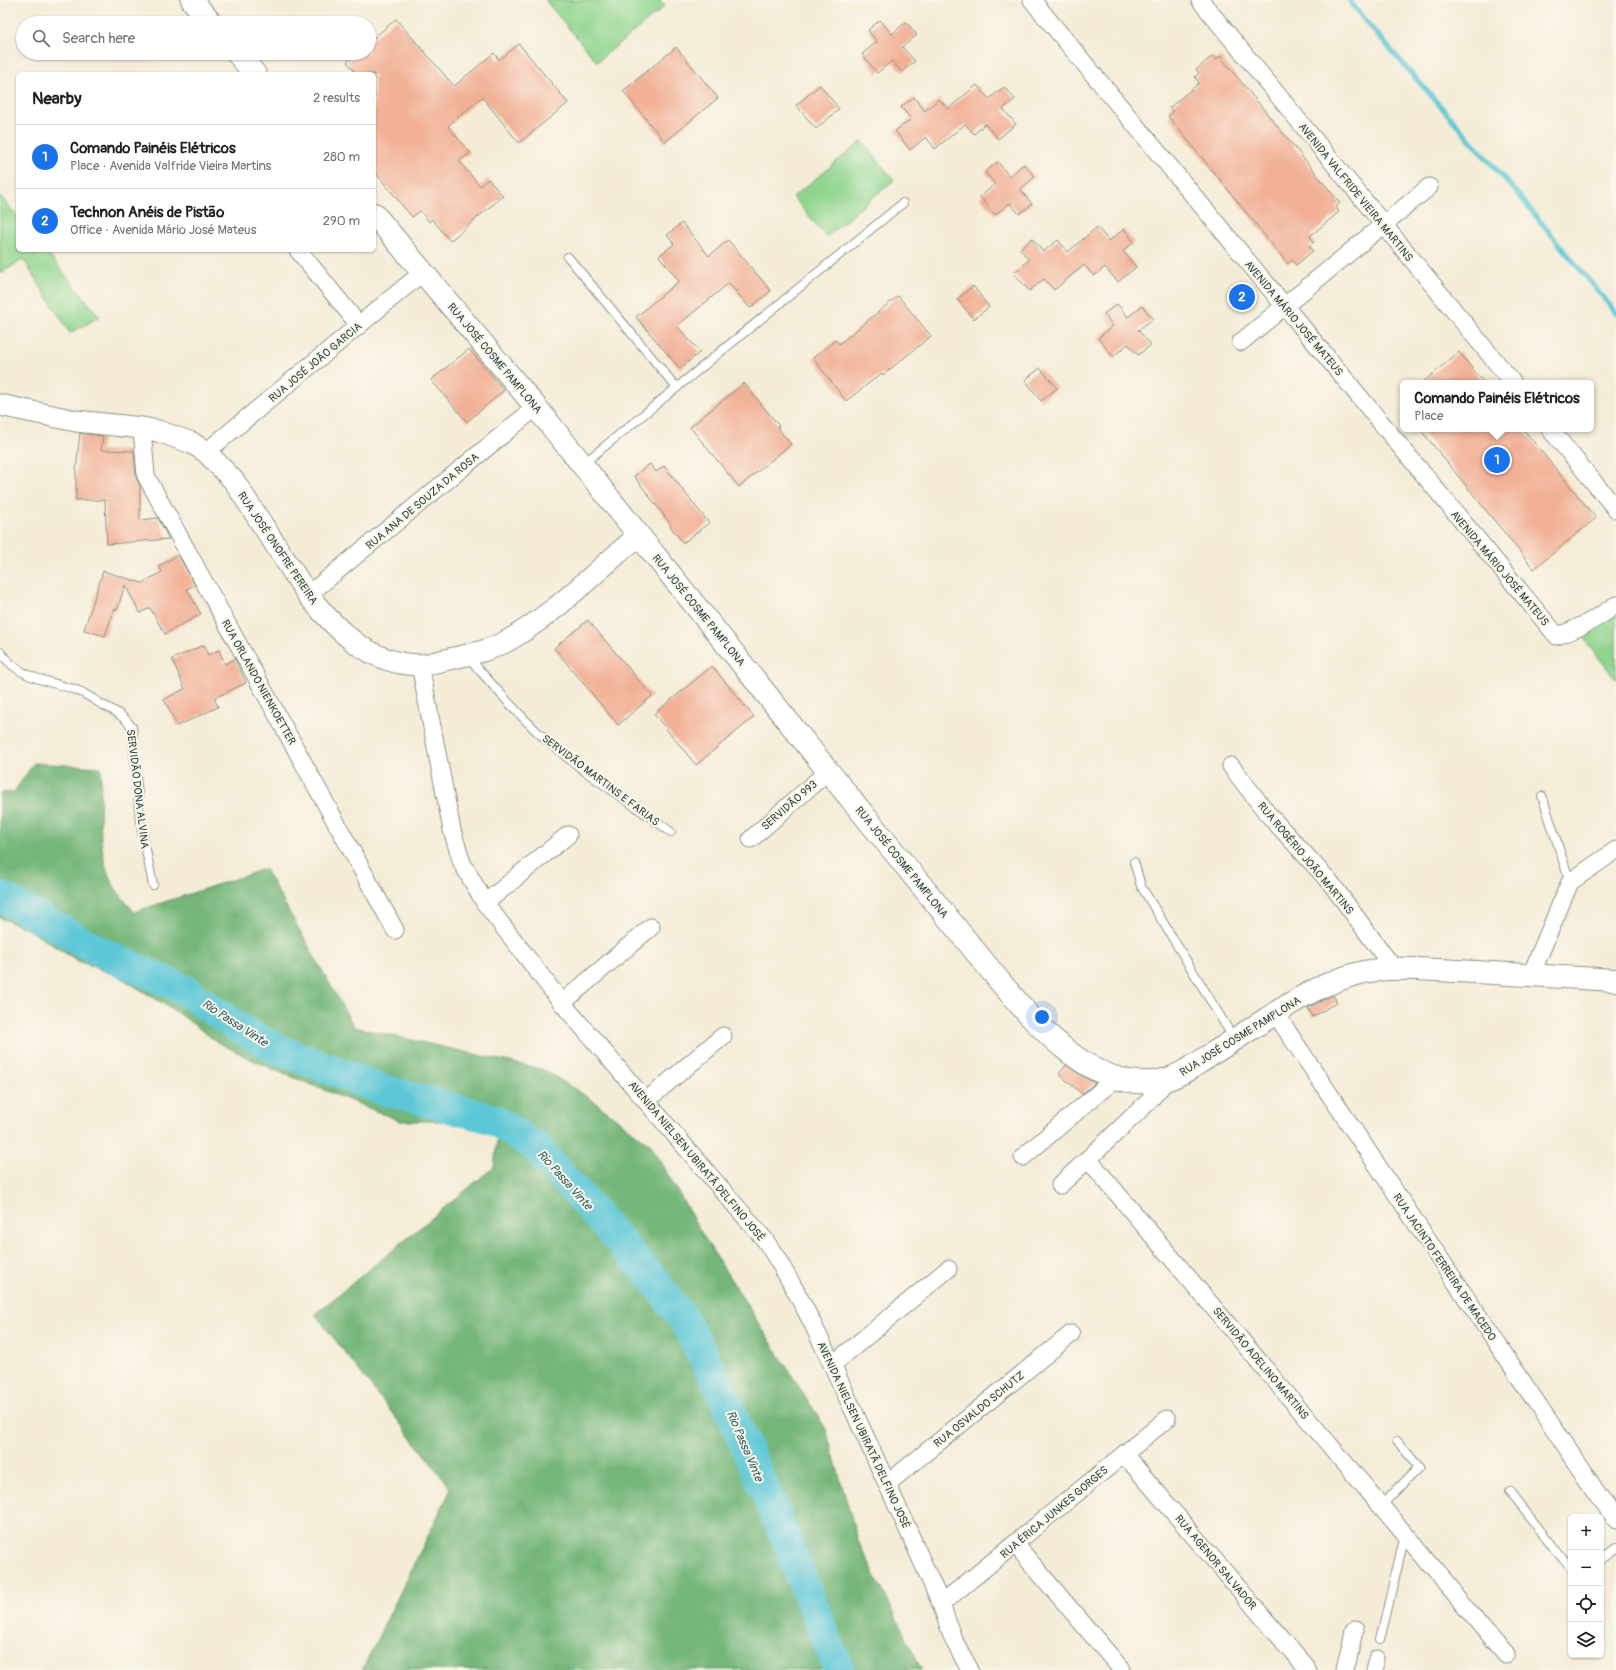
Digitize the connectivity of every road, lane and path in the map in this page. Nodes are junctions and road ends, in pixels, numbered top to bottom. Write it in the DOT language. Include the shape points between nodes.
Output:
graph roads {
  1 [pos="192,0"];
  2 [pos="1032,0"];
  3 [pos="1200,0"];
  4 [pos="205,16"];
  5 [pos="243,60"];
  6 [pos="253,72"];
  7 [pos="1429,187"];
  8 [pos="903,203"];
  9 [pos="376,216"];
  10 [pos="1383,225"];
  11 [pos="300,252"];
  12 [pos="568,257"];
  13 [pos="423,272"];
  14 [pos="1284,306"];
  15 [pos="359,325"];
  16 [pos="1241,342"];
  17 [pos="1511,380"];
  18 [pos="676,388"];
  19 [pos="0,404"];
  20 [pos="536,407"];
  21 [pos="142,428"];
  22 [pos="1552,432"];
  23 [pos="206,452"];
  24 [pos="582,465"];
  25 [pos="1616,509"];
  26 [pos="639,535"];
  27 [pos="308,595"];
  28 [pos="1616,605"];
  29 [pos="0,652"];
  30 [pos="467,655"];
  31 [pos="420,665"];
  32 [pos="1231,766"];
  33 [pos="828,771"];
  34 [pos="1542,796"];
  35 [pos="671,832"];
  36 [pos="568,835"];
  37 [pos="751,839"];
  38 [pos="1616,850"];
  39 [pos="1134,862"];
  40 [pos="1570,882"];
  41 [pos="152,885"];
  42 [pos="485,903"];
  43 [pos="650,927"];
  44 [pos="394,930"];
  45 [pos="1394,969"];
  46 [pos="1531,975"];
  47 [pos="1616,980"];
  48 [pos="562,1003"];
  49 [pos="1275,1013"];
  50 [pos="723,1036"];
  51 [pos="1235,1040"];
  52 [pos="1116,1078"];
  53 [pos="1168,1079"];
  54 [pos="646,1101"];
  55 [pos="1023,1157"];
  56 [pos="1088,1159"];
  57 [pos="1060,1185"];
  58 [pos="948,1270"];
  59 [pos="1071,1334"];
  60 [pos="832,1365"];
  61 [pos="1167,1419"];
  62 [pos="1397,1441"];
  63 [pos="1124,1454"];
  64 [pos="887,1484"];
  65 [pos="1509,1491"];
  66 [pos="1381,1506"];
  67 [pos="1616,1521"];
  68 [pos="1406,1535"];
  69 [pos="1015,1544"];
  70 [pos="1616,1549"];
  71 [pos="1604,1558"];
  72 [pos="1568,1565"];
  73 [pos="941,1604"];
  74 [pos="1354,1630"];
  75 [pos="1380,1639"];
  76 [pos="1506,1654"];
  77 [pos="970,1670"];
  78 [pos="1122,1670"];
  79 [pos="1308,1670"];
  80 [pos="1345,1670"];
  1 -- 4 [label="main road"];
  2 -- 14 [label="street, AVENIDA MÁRIO JOSÉ MATEUS"];
  3 -- 10 [label="street, AVENIDA VALFRIDE VIEIRA MARTINS"];
  5 -- 6 [label="main road"];
  7 -- 10 [label="street"];
  8 -- 18 [label="lane"];
  9 -- 13 [label="main road, RUA JOSÉ COSME PAMPLONA"];
  10 -- 14 [label="street"];
  10 -- 17 [label="street, AVENIDA VALFRIDE VIEIRA MARTINS"];
  11 -- 15 [label="street"];
  12 -- 18 [label="lane"];
  13 -- 15 [label="street, RUA JOSÉ JOÃO GARCIA"];
  13 -- 20 [label="main road, RUA JOSÉ COSME PAMPLONA"];
  14 -- 16 [label="street"];
  14 -- 28 [label="street, AVENIDA MÁRIO JOSÉ MATEUS" via="1557,636 1589,623"];
  15 -- 23 [label="street, RUA JOSÉ JOÃO GARCIA"];
  18 -- 24 [label="lane"];
  19 -- 21 [label="street, RUA JOSÉ ONOFRE PEREIRA" via="76,422"];
  20 -- 24 [label="main road, RUA JOSÉ COSME PAMPLONA"];
  20 -- 27 [label="street, RUA ANA DE SOUZA DA ROSA"];
  21 -- 23 [label="street, RUA JOSÉ ONOFRE PEREIRA" via="192,443"];
  21 -- 44 [label="street, RUA ORLANDO NIENKOETTER" via="146,476"];
  22 -- 25 [label="street"];
  23 -- 27 [label="street, RUA JOSÉ ONOFRE PEREIRA" via="234,481"];
  24 -- 26 [label="main road, RUA JOSÉ COSME PAMPLONA"];
  26 -- 30 [label="street, RUA JOSÉ ONOFRE PEREIRA" via="572,594 522,632 490,649"];
  26 -- 33 [label="main road, RUA JOSÉ COSME PAMPLONA"];
  27 -- 31 [label="street, RUA JOSÉ ONOFRE PEREIRA" via="347,637 364,649 392,662"];
  29 -- 41 [label="lane, SERVIDÃO DONA ALVINA" via="26,675 78,690 119,713 132,727 140,820"];
  30 -- 31 [label="street, RUA JOSÉ ONOFRE PEREIRA"];
  30 -- 35 [label="lane, SERVIDÃO MARTINS E FARIAS" via="544,738"];
  31 -- 42 [label="street, AVENIDA NIELSEN UBIRATÃ DELFINO JOSÉ" via="452,830 462,863"];
  32 -- 45 [label="street, RUA ROGÉRIO JOÃO MARTINS" via="1267,813 1330,882"];
  33 -- 37 [label="street, SERVIDÃO 993"];
  33 -- 52 [label="main road, RUA JOSÉ COSME PAMPLONA" via="1017,1003 1074,1056 1100,1072"];
  34 -- 40 [label="lane"];
  36 -- 42 [label="street"];
  38 -- 40 [label="street"];
  39 -- 51 [label="lane" via="1141,886"];
  40 -- 46 [label="street"];
  42 -- 48 [label="street, AVENIDA NIELSEN UBIRATÃ DELFINO JOSÉ"];
  43 -- 48 [label="street"];
  45 -- 46 [label="main road, RUA JOSÉ COSME PAMPLONA"];
  45 -- 49 [label="main road, RUA JOSÉ COSME PAMPLONA" via="1366,972 1336,980"];
  46 -- 47 [label="main road, RUA JOSÉ COSME PAMPLONA"];
  48 -- 54 [label="street, AVENIDA NIELSEN UBIRATÃ DELFINO JOSÉ"];
  49 -- 51 [label="main road, RUA JOSÉ COSME PAMPLONA"];
  49 -- 67 [label="street, RUA JACINTO FERREIRA DE MACEDO"];
  50 -- 54 [label="street"];
  51 -- 53 [label="main road, RUA JOSÉ COSME PAMPLONA" via="1191,1068"];
  52 -- 53 [label="main road, RUA JOSÉ COSME PAMPLONA" via="1140,1082"];
  52 -- 55 [label="street"];
  53 -- 56 [label="street" via="1147,1103"];
  54 -- 60 [label="street, AVENIDA NIELSEN UBIRATÃ DELFINO JOSÉ" via="765,1240 801,1299"];
  56 -- 57 [label="street"];
  56 -- 66 [label="street, SERVIDÃO ADELINO MARTINS"];
  58 -- 60 [label="street"];
  59 -- 64 [label="street, RUA OSVALDO SCHUTZ"];
  60 -- 64 [label="street, AVENIDA NIELSEN UBIRATÃ DELFINO JOSÉ"];
  61 -- 63 [label="street, RUA ÉRICA JUNKES GORGES"];
  62 -- 66 [label="lane" via="1418,1467"];
  63 -- 69 [label="street, RUA ÉRICA JUNKES GORGES"];
  63 -- 79 [label="street, RUA AGENOR SALVADOR"];
  64 -- 73 [label="street, AVENIDA NIELSEN UBIRATÃ DELFINO JOSÉ"];
  65 -- 72 [label="lane"];
  66 -- 68 [label="street, SERVIDÃO ADELINO MARTINS"];
  68 -- 75 [label="lane"];
  68 -- 76 [label="street, SERVIDÃO ADELINO MARTINS"];
  69 -- 73 [label="street, RUA ÉRICA JUNKES GORGES"];
  69 -- 78 [label="street"];
  70 -- 71 [label="lane"];
  73 -- 77 [label="street, AVENIDA NIELSEN UBIRATÃ DELFINO JOSÉ" via="953,1639"];
  74 -- 80 [label="street"];
}
